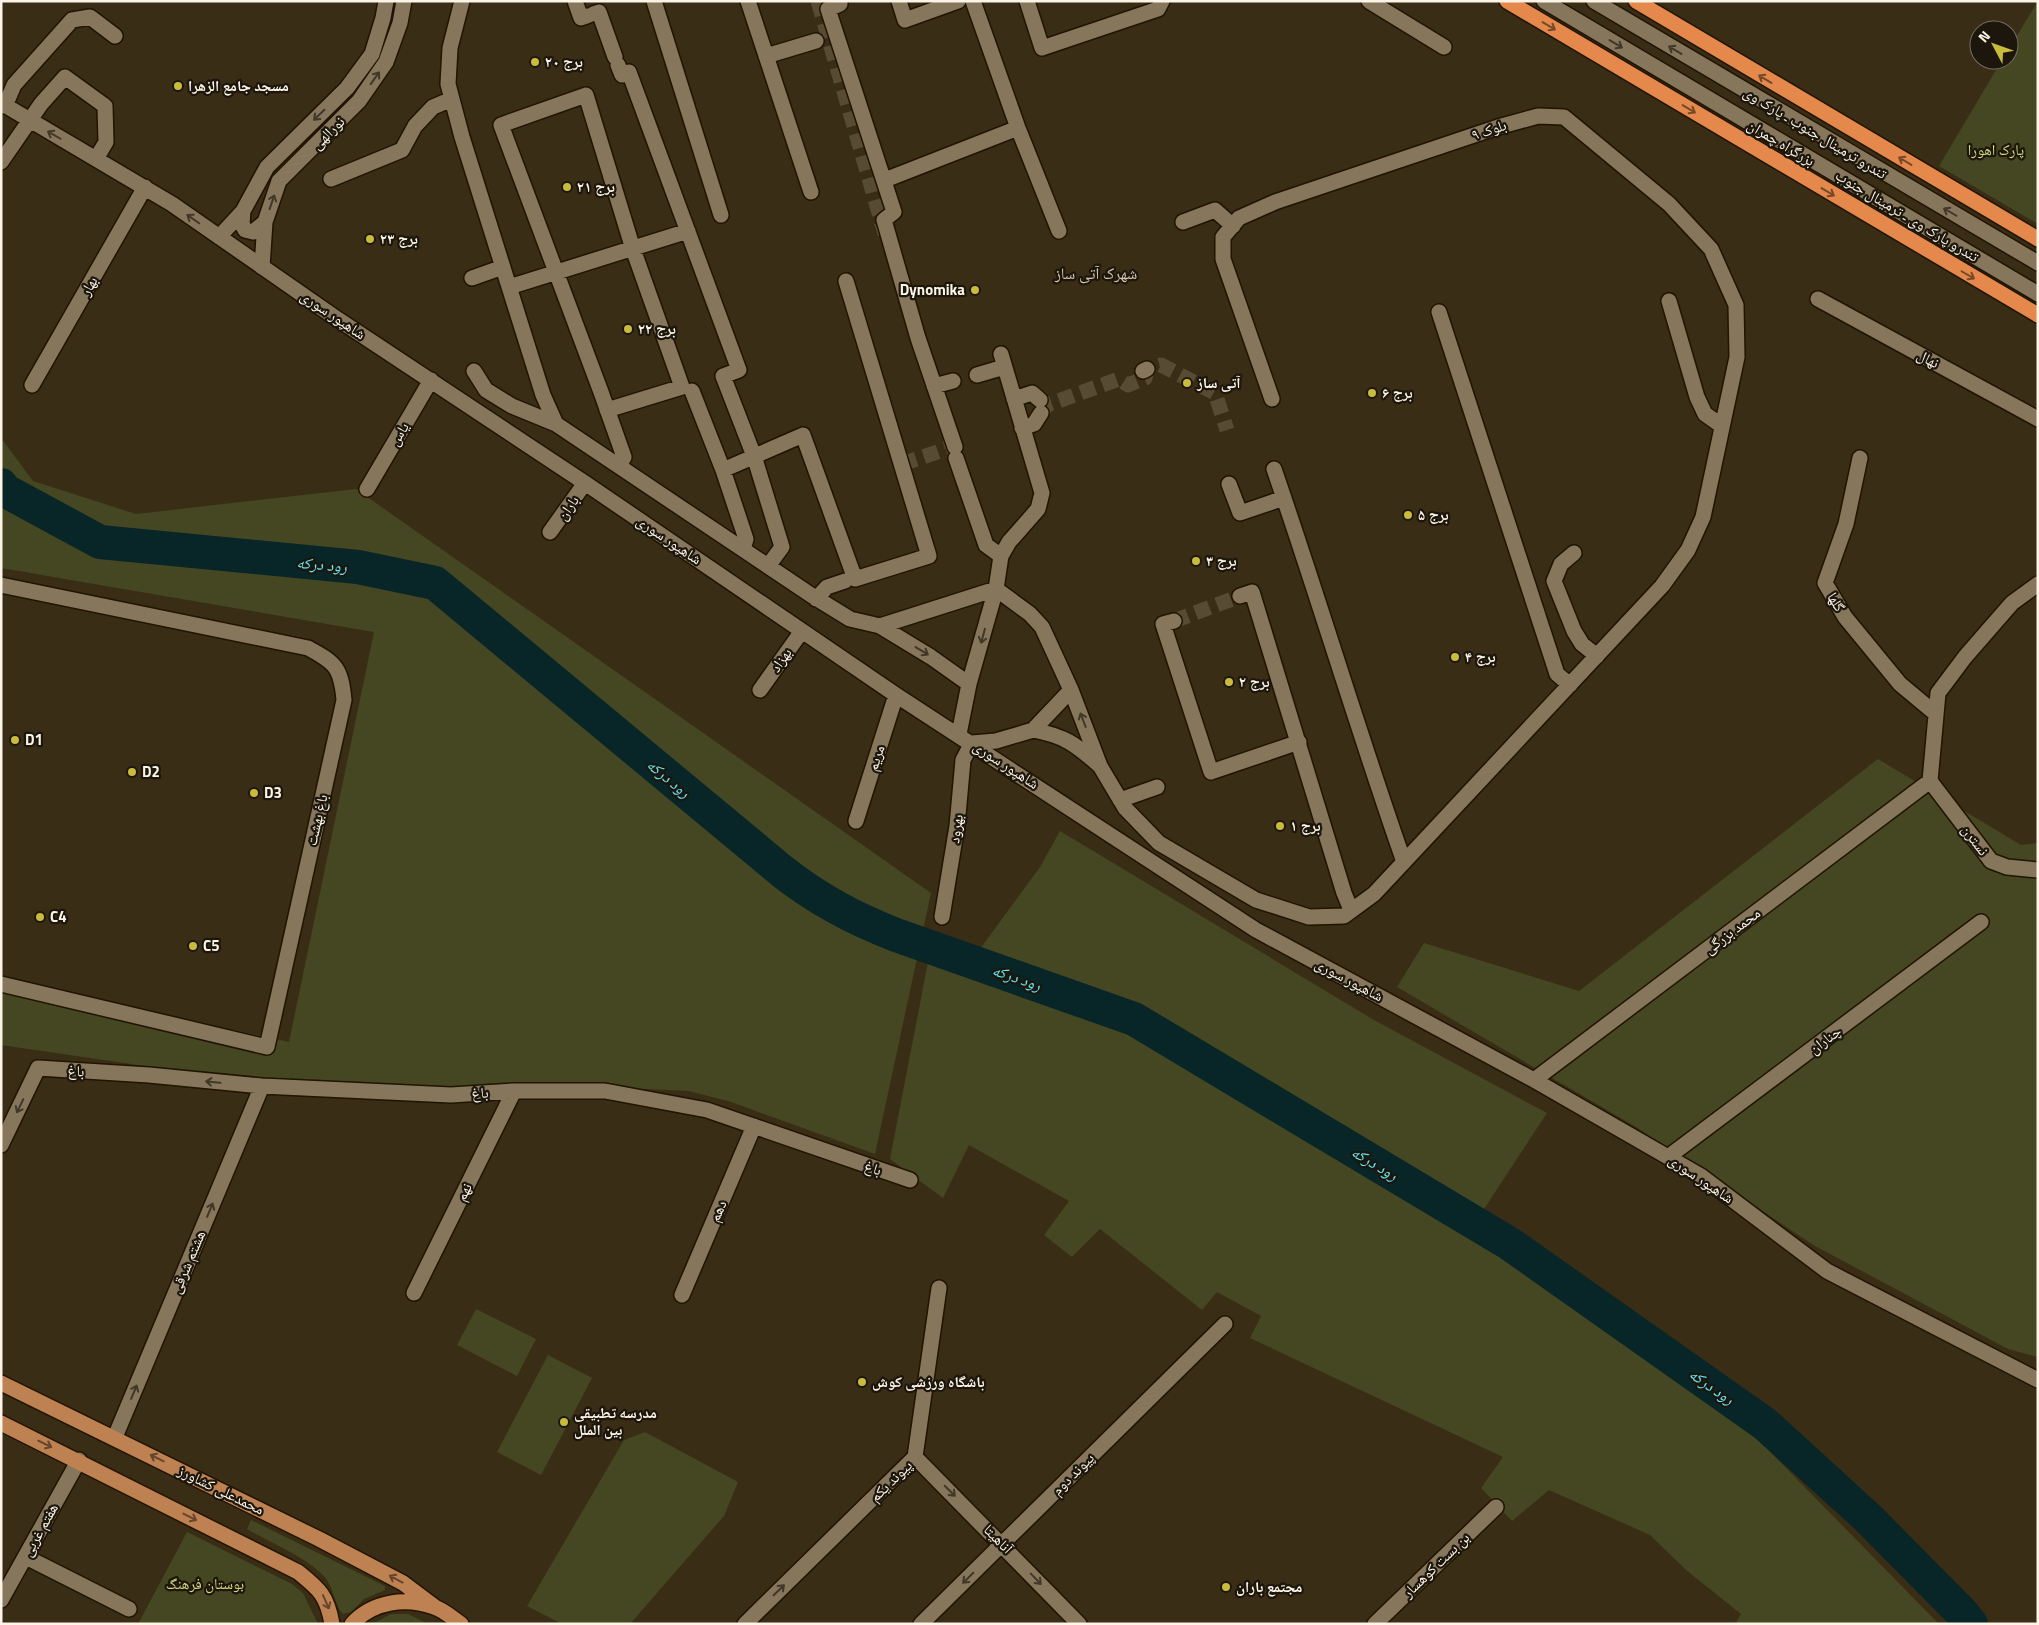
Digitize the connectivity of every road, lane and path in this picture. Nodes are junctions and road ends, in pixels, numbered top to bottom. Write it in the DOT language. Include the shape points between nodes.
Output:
graph roads {
  1 [pos="386,1"];
  2 [pos="404,1"];
  3 [pos="462,1"];
  4 [pos="575,1"];
  5 [pos="654,1"];
  6 [pos="748,1"];
  7 [pos="899,1"];
  8 [pos="958,1"];
  9 [pos="973,1"];
  10 [pos="1026,1"];
  11 [pos="1162,1"];
  12 [pos="1369,1"];
  13 [pos="1507,1"];
  14 [pos="1544,1"];
  15 [pos="1594,1"];
  16 [pos="1636,1"];
  17 [pos="1653,1"];
  18 [pos="840,4"];
  19 [pos="1687,32"];
  20 [pos="115,36"];
  21 [pos="816,41"];
  22 [pos="1444,47"];
  23 [pos="766,56"];
  24 [pos="452,99"];
  25 [pos="3,104"];
  26 [pos="30,121"];
  27 [pos="1018,128"];
  28 [pos="96,159"];
  29 [pos="1,162"];
  30 [pos="890,178"];
  31 [pos="331,179"];
  32 [pos="145,187"];
  33 [pos="811,192"];
  34 [pos="243,211"];
  35 [pos="721,216"];
  36 [pos="266,222"];
  37 [pos="1183,222"];
  38 [pos="1233,226"];
  39 [pos="688,231"];
  40 [pos="1059,231"];
  41 [pos="219,237"];
  42 [pos="2038,239"];
  43 [pos="633,249"];
  44 [pos="2038,264"];
  45 [pos="262,266"];
  46 [pos="503,266"];
  47 [pos="472,278"];
  48 [pos="846,281"];
  49 [pos="509,287"];
  50 [pos="2038,294"];
  51 [pos="1818,299"];
  52 [pos="1669,301"];
  53 [pos="1439,312"];
  54 [pos="2038,315"];
  55 [pos="474,371"];
  56 [pos="976,374"];
  57 [pos="431,380"];
  58 [pos="953,381"];
  59 [pos="32,385"];
  60 [pos="934,386"];
  61 [pos="692,391"];
  62 [pos="1272,399"];
  63 [pos="1014,400"];
  64 [pos="607,410"];
  65 [pos="2038,419"];
  66 [pos="556,424"];
  67 [pos="1722,426"];
  68 [pos="1022,428"];
  69 [pos="754,456"];
  70 [pos="1860,458"];
  71 [pos="619,466"];
  72 [pos="1274,469"];
  73 [pos="722,470"];
  74 [pos="585,483"];
  75 [pos="1229,484"];
  76 [pos="367,489"];
  77 [pos="1284,498"];
  78 [pos="550,532"];
  79 [pos="743,549"];
  80 [pos="1574,553"];
  81 [pos="1001,556"];
  82 [pos="768,566"];
  83 [pos="845,581"];
  84 [pos="2038,584"];
  85 [pos="1,585"];
  86 [pos="996,589"];
  87 [pos="1240,596"];
  88 [pos="816,598"];
  89 [pos="1174,620"];
  90 [pos="880,626"];
  91 [pos="802,631"];
  92 [pos="1597,656"];
  93 [pos="969,684"];
  94 [pos="1570,685"];
  95 [pos="760,690"];
  96 [pos="1071,690"];
  97 [pos="896,695"];
  98 [pos="1936,714"];
  99 [pos="1033,730"];
  100 [pos="958,734"];
  101 [pos="1299,742"];
  102 [pos="972,743"];
  103 [pos="1100,766"];
  104 [pos="1930,781"];
  105 [pos="1157,787"];
  106 [pos="1120,800"];
  107 [pos="856,821"];
  108 [pos="1404,862"];
  109 [pos="2038,870"];
  110 [pos="1352,910"];
  111 [pos="942,917"];
  112 [pos="1981,922"];
  113 [pos="1,984"];
  114 [pos="1534,1080"];
  115 [pos="262,1086"];
  116 [pos="514,1091"];
  117 [pos="754,1126"];
  118 [pos="1,1145"];
  119 [pos="1668,1157"];
  120 [pos="910,1180"];
  121 [pos="939,1288"];
  122 [pos="414,1293"];
  123 [pos="682,1295"];
  124 [pos="1225,1324"];
  125 [pos="2038,1380"];
  126 [pos="1,1383"];
  127 [pos="1,1422"];
  128 [pos="115,1437"];
  129 [pos="915,1457"];
  130 [pos="78,1460"];
  131 [pos="1496,1507"];
  132 [pos="1002,1544"];
  133 [pos="26,1557"];
  134 [pos="1,1600"];
  135 [pos="435,1607"];
  136 [pos="129,1609"];
  137 [pos="332,1624"];
  138 [pos="352,1624"];
  139 [pos="461,1624"];
  140 [pos="745,1624"];
  141 [pos="921,1624"];
  142 [pos="1079,1624"];
  143 [pos="1375,1624"];
  1 -- 34 [label="street, نورالهی, one-way" via="372,54 347,88 267,167"];
  36 -- 2 [label="street, نورالهی, one-way" via="279,181 359,101 386,62"];
  3 -- 24 [label="street" via="450,48 448,84"];
  4 -- 39 [label="street" via="581,18 599,12 622,74 629,72"];
  5 -- 35 [label="street"];
  6 -- 23 [label="street"];
  7 -- 8 [label="street" via="905,20"];
  9 -- 27 [label="street"];
  10 -- 11 [label="street" via="1042,48 1158,9"];
  12 -- 22 [label="street"];
  13 -- 54 [label="highway, بزرگراه چمران, one-way"];
  14 -- 50 [label="street, تندرو پارک وی ـ ترمینال جنوب, one-way"];
  44 -- 15 [label="street, تندرو ترمینال جنوب ـ پارک وی, one-way"];
  16 -- 19 [label="highway"];
  17 -- 19 [label="highway"];
  18 -- 60 [label="street" via="828,9 894,212 884,220"];
  42 -- 19 [label="highway, one-way"];
  20 -- 25 [label="street" via="90,17 72,20 14,85"];
  21 -- 23 [label="street"];
  23 -- 33 [label="street"];
  24 -- 31 [label="street" via="433,107 415,126 402,150"];
  24 -- 46 [label="street"];
  25 -- 26 [label="street, شاهپور سوری"];
  28 -- 26 [label="street, شاهپور سوری, one-way"];
  26 -- 28 [label="street" via="65,77 105,106 106,142"];
  26 -- 29 [label="street"];
  27 -- 30 [label="street"];
  27 -- 40 [label="street"];
  28 -- 32 [label="street, شاهپور سوری"];
  41 -- 32 [label="street, شاهپور سوری, one-way"];
  32 -- 59 [label="street, بهار"];
  34 -- 36 [label="street" via="245,230 253,232"];
  34 -- 41 [label="street, نورالهی"];
  36 -- 45 [label="street, نورالهی"];
  37 -- 38 [label="street" via="1215,210"];
  38 -- 62 [label="street, بلوک ۹" via="1223,237 1223,259"];
  38 -- 67 [label="street, بلوک ۹" via="1239,218 1275,202 1498,127 1538,116 1564,117 1669,204 1711,249 1736,305 1737,358"];
  39 -- 43 [label="street"];
  39 -- 69 [label="street" via="739,370 723,376"];
  41 -- 45 [label="street, شاهپور سوری"];
  43 -- 49 [label="street"];
  43 -- 64 [label="street" via="682,387"];
  43 -- 64 [label="street" via="586,95 501,125"];
  45 -- 57 [label="street, شاهپور سوری"];
  46 -- 47 [label="street"];
  46 -- 49 [label="street"];
  48 -- 69 [label="street" via="929,556 855,579 803,436"];
  49 -- 66 [label="street" via="543,395"];
  51 -- 65 [label="street, نهال"];
  52 -- 67 [label="street" via="1697,396 1705,414"];
  53 -- 94 [label="street" via="1557,674"];
  55 -- 66 [label="street" via="486,390 512,406"];
  56 -- 63 [label="street" via="1002,360"];
  57 -- 74 [label="street, شاهپور سوری"];
  57 -- 76 [label="street, یاس"];
  58 -- 60 [label="street"];
  60 -- 81 [label="street" via="986,545"];
  61 -- 73 [label="street"];
  63 -- 68 [label="street"];
  63 -- 68 [label="street" via="1032,393 1040,406 1034,424"];
  64 -- 71 [label="street" via="624,457"];
  66 -- 71 [label="street"];
  67 -- 92 [label="street, بلوک ۹" via="1703,517 1688,550 1662,586"];
  68 -- 81 [label="street" via="1042,493 1038,509"];
  69 -- 73 [label="street"];
  69 -- 82 [label="street" via="782,548"];
  70 -- 98 [label="street, گلها" via="1846,524 1825,583 1846,617 1900,684"];
  71 -- 79 [label="street"];
  72 -- 77 [label="street"];
  73 -- 79 [label="street" via="746,540"];
  74 -- 78 [label="street, باران"];
  74 -- 91 [label="street, شاهپور سوری"];
  75 -- 77 [label="street" via="1240,512"];
  77 -- 108 [label="street"];
  79 -- 82 [label="street"];
  80 -- 92 [label="street" via="1561,564 1554,581 1582,644"];
  81 -- 86 [label="street"];
  82 -- 88 [label="street"];
  83 -- 88 [label="street" via="828,587"];
  84 -- 98 [label="street" via="2012,602 1965,657 1938,693"];
  85 -- 113 [label="street, باغ بهشت" via="308,648 328,659 336,668 342,678 344,700 266,1047"];
  86 -- 90 [label="street"];
  86 -- 93 [label="street, one-way"];
  86 -- 96 [label="street" via="1030,614 1042,628"];
  87 -- 101 [label="street" via="1252,592"];
  88 -- 90 [label="street" via="850,619"];
  89 -- 101 [label="street" via="1163,624 1211,772"];
  90 -- 93 [label="street, one-way"];
  91 -- 95 [label="street, بهزاد"];
  91 -- 97 [label="street, شاهپور سوری"];
  92 -- 94 [label="street, بلوک ۹"];
  93 -- 100 [label="street"];
  94 -- 108 [label="street, بلوک ۹"];
  96 -- 99 [label="street"];
  103 -- 96 [label="street, one-way"];
  97 -- 100 [label="street, شاهپور سوری"];
  97 -- 107 [label="street, مریم"];
  98 -- 104 [label="street"];
  99 -- 102 [label="street" via="996,741"];
  99 -- 103 [label="street" via="1055,734 1074,744"];
  100 -- 102 [label="street, شاهپور سوری"];
  101 -- 110 [label="street" via="1344,893"];
  102 -- 111 [label="street, بهرود" via="963,760 957,826"];
  102 -- 114 [label="street, شاهپور سوری" via="1256,930"];
  103 -- 106 [label="street"];
  104 -- 109 [label="street, نسترن" via="1991,861 2007,867"];
  104 -- 114 [label="street, محمد بزرگی"];
  105 -- 106 [label="street"];
  106 -- 110 [label="street" via="1159,844 1256,900 1309,917 1344,916"];
  108 -- 110 [label="street, بلوک ۹" via="1374,894"];
  112 -- 119 [label="street, چناران"];
  114 -- 119 [label="street, شاهپور سوری"];
  115 -- 116 [label="street, باغ" via="451,1095"];
  115 -- 118 [label="street, باغ, one-way" via="38,1068"];
  128 -- 115 [label="street, هشتم شرقی, one-way"];
  116 -- 117 [label="street, باغ" via="605,1091 707,1110"];
  116 -- 122 [label="street, نهم"];
  117 -- 120 [label="street, باغ"];
  117 -- 123 [label="street, دهم"];
  119 -- 125 [label="street, شاهپور سوری" via="1701,1176 1828,1271"];
  121 -- 129 [label="street, پیوند یکم"];
  124 -- 132 [label="street, پیوند دوم"];
  126 -- 128 [label="main road, محمدعلی کشاورز"];
  127 -- 130 [label="main road, one-way"];
  135 -- 128 [label="main road, محمدعلی کشاورز, one-way" via="403,1583"];
  129 -- 132 [label="street, آناهیتا, one-way"];
  140 -- 129 [label="street, پیوند یکم, one-way"];
  130 -- 133 [label="street, هفتم غربی"];
  130 -- 137 [label="main road, one-way" via="298,1572 319,1589 326,1600"];
  131 -- 143 [label="street, بن بست کوهسار"];
  132 -- 141 [label="street, پیوند دوم, one-way"];
  132 -- 142 [label="street, آناهیتا, one-way"];
  133 -- 134 [label="street, هفتم غربی"];
  133 -- 136 [label="street"];
  135 -- 138 [label="main road" via="405,1600 380,1605"];
  135 -- 139 [label="main road, محمدعلی کشاورز"];
}
